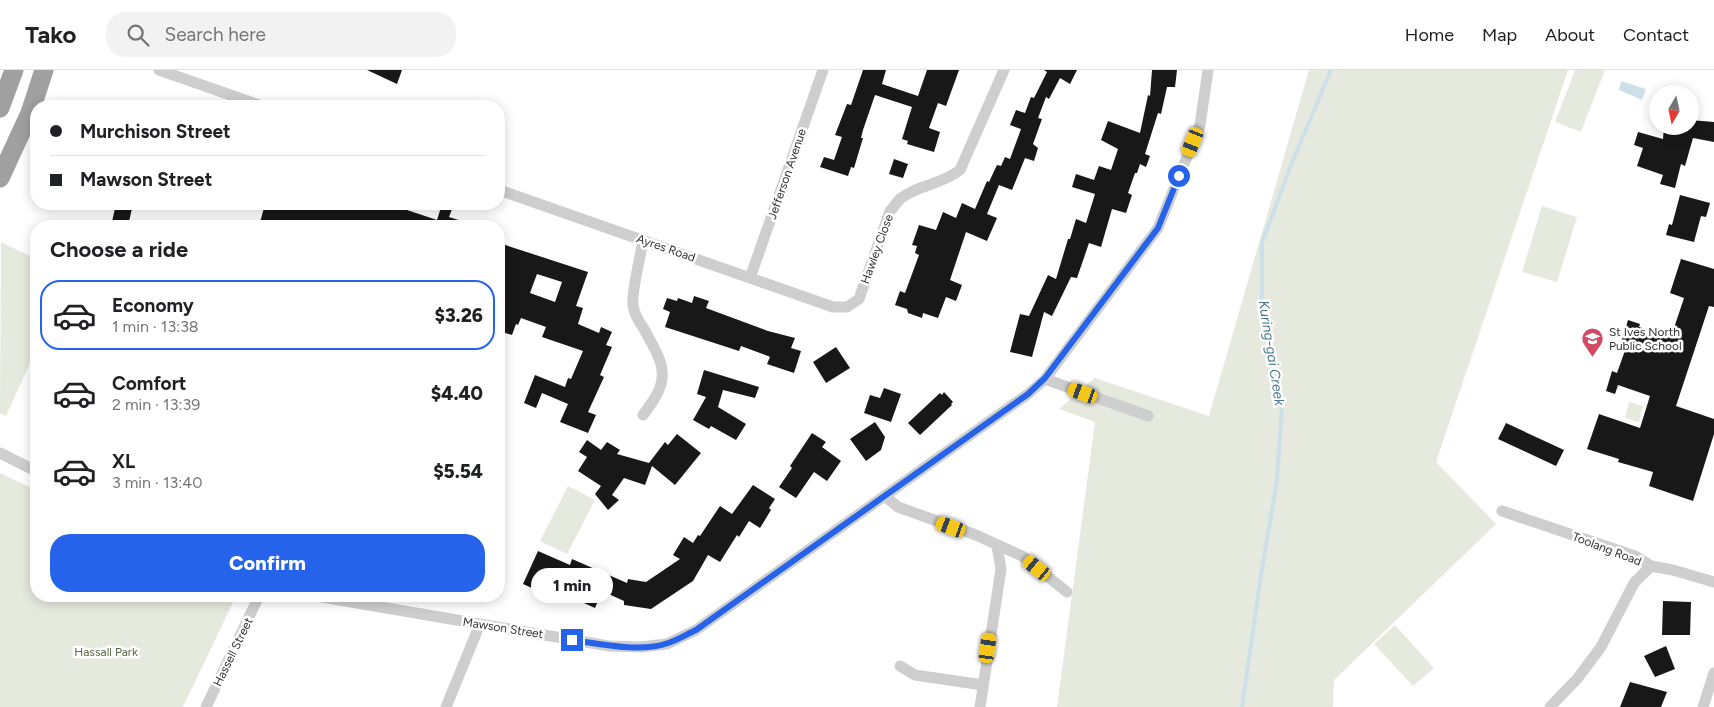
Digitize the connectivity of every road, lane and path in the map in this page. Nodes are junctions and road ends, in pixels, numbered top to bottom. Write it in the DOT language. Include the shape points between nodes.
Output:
graph roads {
  1 [pos="14,70"];
  2 [pos="44,70"];
  3 [pos="162,70"];
  4 [pos="823,70"];
  5 [pos="1004,70"];
  6 [pos="1208,70"];
  7 [pos="34,100"];
  8 [pos="245,100"];
  9 [pos="0,108"];
  10 [pos="30,113"];
  11 [pos="0,178"];
  12 [pos="505,192"];
  13 [pos="643,240"];
  14 [pos="750,278"];
  15 [pos="833,307"];
  16 [pos="1045,378"];
  17 [pos="643,415"];
  18 [pos="1148,416"];
  19 [pos="0,453"];
  20 [pos="30,468"];
  21 [pos="886,496"];
  22 [pos="1502,511"];
  23 [pos="997,546"];
  24 [pos="1651,566"];
  25 [pos="1714,582"];
  26 [pos="1067,592"];
  27 [pos="257,602"];
  28 [pos="351,602"];
  29 [pos="480,624"];
  30 [pos="900,666"];
  31 [pos="1714,673"];
  32 [pos="983,685"];
  33 [pos="206,707"];
  34 [pos="446,707"];
  35 [pos="980,707"];
  36 [pos="1550,707"];
  37 [pos="1703,707"];
  1 -- 9 [label="highway"];
  2 -- 7 [label="highway"];
  3 -- 8 [label="street"];
  4 -- 14 [label="street, Jefferson Avenue"];
  5 -- 15 [label="street, Hawley Close" via="960,170 948,179 900,199 890,211 859,300 847,308"];
  6 -- 16 [label="street, Mawson Street" via="1200,124 1158,228"];
  10 -- 11 [label="highway"];
  12 -- 13 [label="street, Ayres Road"];
  13 -- 14 [label="street, Ayres Road"];
  13 -- 17 [label="street" via="632,304 661,361 664,377 656,398"];
  14 -- 15 [label="street, Ayres Road"];
  16 -- 18 [label="street"];
  16 -- 21 [label="street, Mawson Street" via="1028,394"];
  19 -- 20 [label="street"];
  21 -- 23 [label="street" via="898,507 976,535"];
  21 -- 29 [label="street, Mawson Street" via="696,630 668,644 609,646"];
  22 -- 24 [label="street, Toolang Road" via="1635,556"];
  23 -- 26 [label="street" via="1022,556"];
  23 -- 32 [label="street" via="1001,569"];
  24 -- 25 [label="street, Toolang Road"];
  24 -- 36 [label="street" via="1634,583 1601,647"];
  27 -- 33 [label="street, Hassell Street"];
  28 -- 29 [label="street, Mawson Street"];
  29 -- 34 [label="street"];
  30 -- 32 [label="street" via="915,675"];
  31 -- 37 [label="street"];
  32 -- 35 [label="street"];
}
